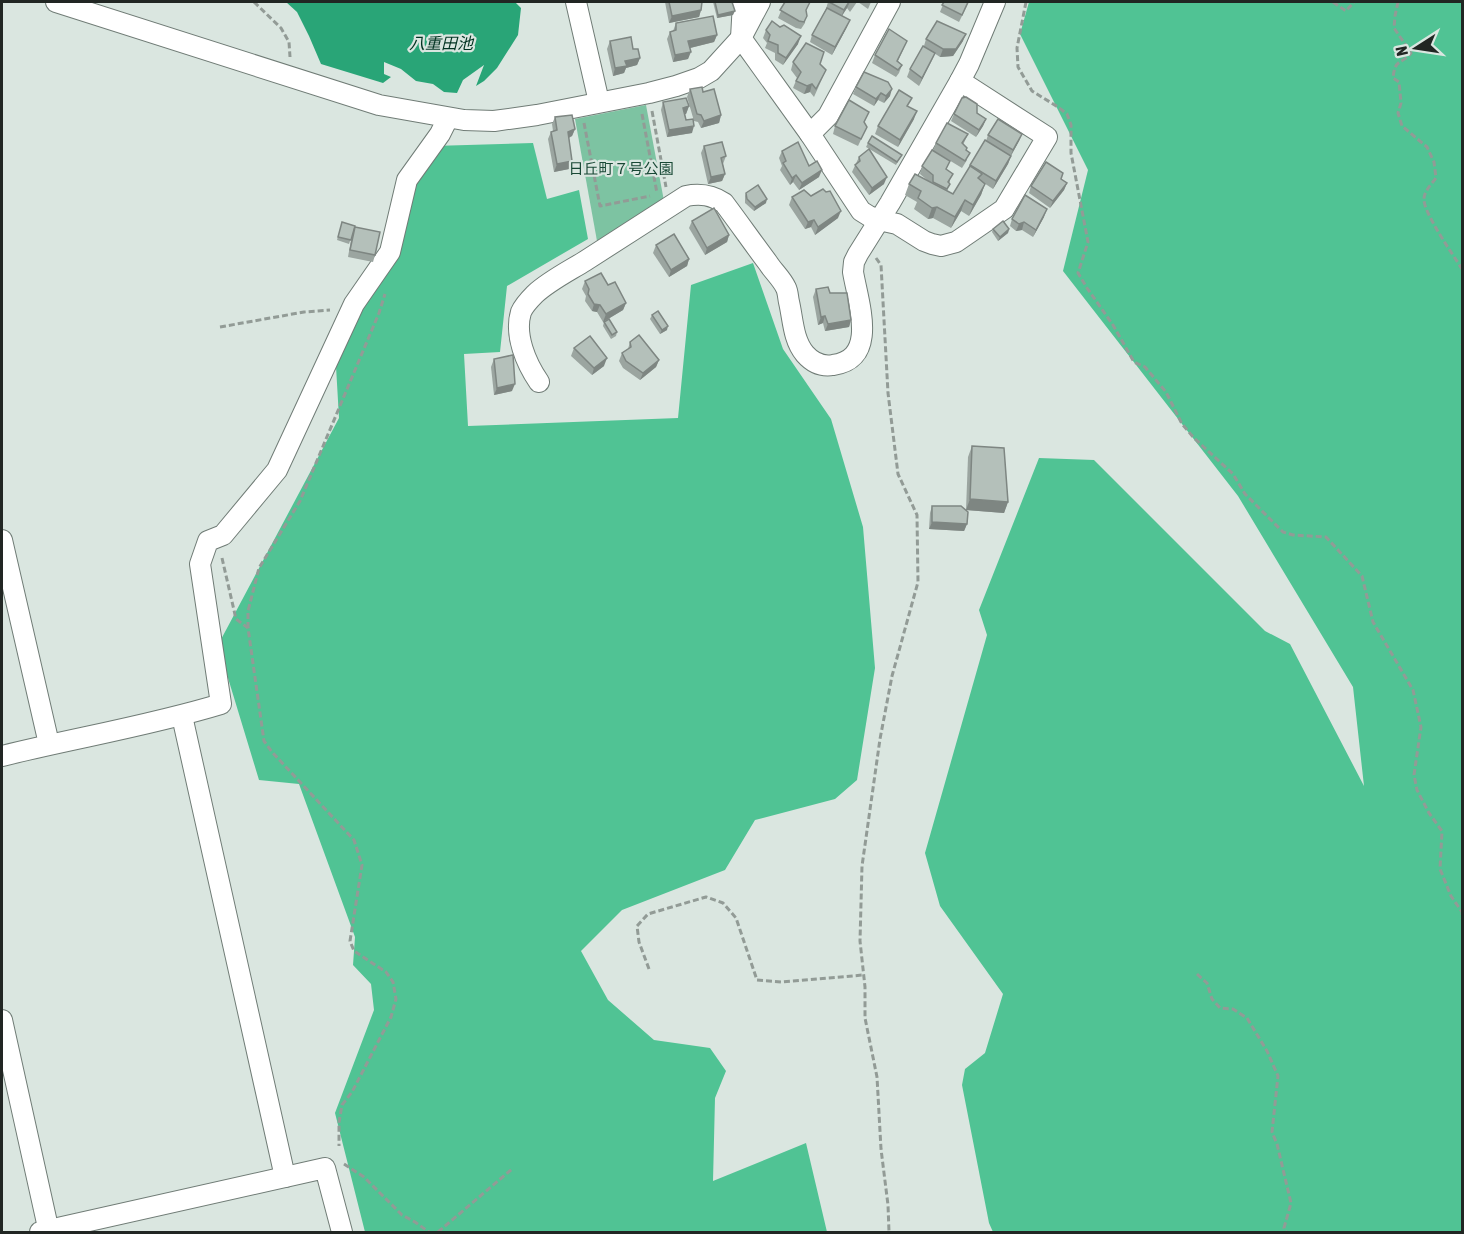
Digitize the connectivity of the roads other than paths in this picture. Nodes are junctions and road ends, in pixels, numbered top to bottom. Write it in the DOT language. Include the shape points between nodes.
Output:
graph roads {
  1 [pos="56,2"];
  2 [pos="576,2"];
  3 [pos="743,2"];
  4 [pos="760,2"];
  5 [pos="890,2"];
  6 [pos="995,2"];
  7 [pos="741,38"];
  8 [pos="960,81"];
  9 [pos="599,102"];
  10 [pos="448,118"];
  11 [pos="810,134"];
  12 [pos="879,220"];
  13 [pos="539,382"];
  14 [pos="2,540"];
  15 [pos="182,716"];
  16 [pos="49,744"];
  17 [pos="2,756"];
  18 [pos="2,1020"];
  19 [pos="285,1177"];
  20 [pos="46,1232"];
  21 [pos="342,1233"];
  1 -- 10 [label="street" via="379,105"];
  2 -- 9 [label="street"];
  3 -- 7 [label="street"];
  4 -- 7 [label="street"];
  5 -- 11 [label="street" via="828,116"];
  6 -- 8 [label="street"];
  7 -- 9 [label="street" via="705,74 676,86"];
  7 -- 11 [label="street"];
  8 -- 12 [label="street"];
  8 -- 12 [label="street" via="1047,137 1004,209 956,242 932,244 897,224"];
  9 -- 10 [label="street" via="513,119"];
  10 -- 15 [label="street" via="407,180 390,252 354,304 277,470 222,535 208,541 200,564 221,704"];
  11 -- 12 [label="street" via="861,211"];
  12 -- 13 [label="street" via="854,262 863,334 851,358 844,362 824,366 806,356 796,339 787,289 724,203 711,196 694,195 686,196 527,302 521,312 521,340 530,369"];
  14 -- 16 [label="street"];
  15 -- 16 [label="street"];
  15 -- 19 [label="street"];
  16 -- 17 [label="street"];
  18 -- 20 [label="street"];
  19 -- 20 [label="street"];
  19 -- 21 [label="street" via="325,1168"];
}
